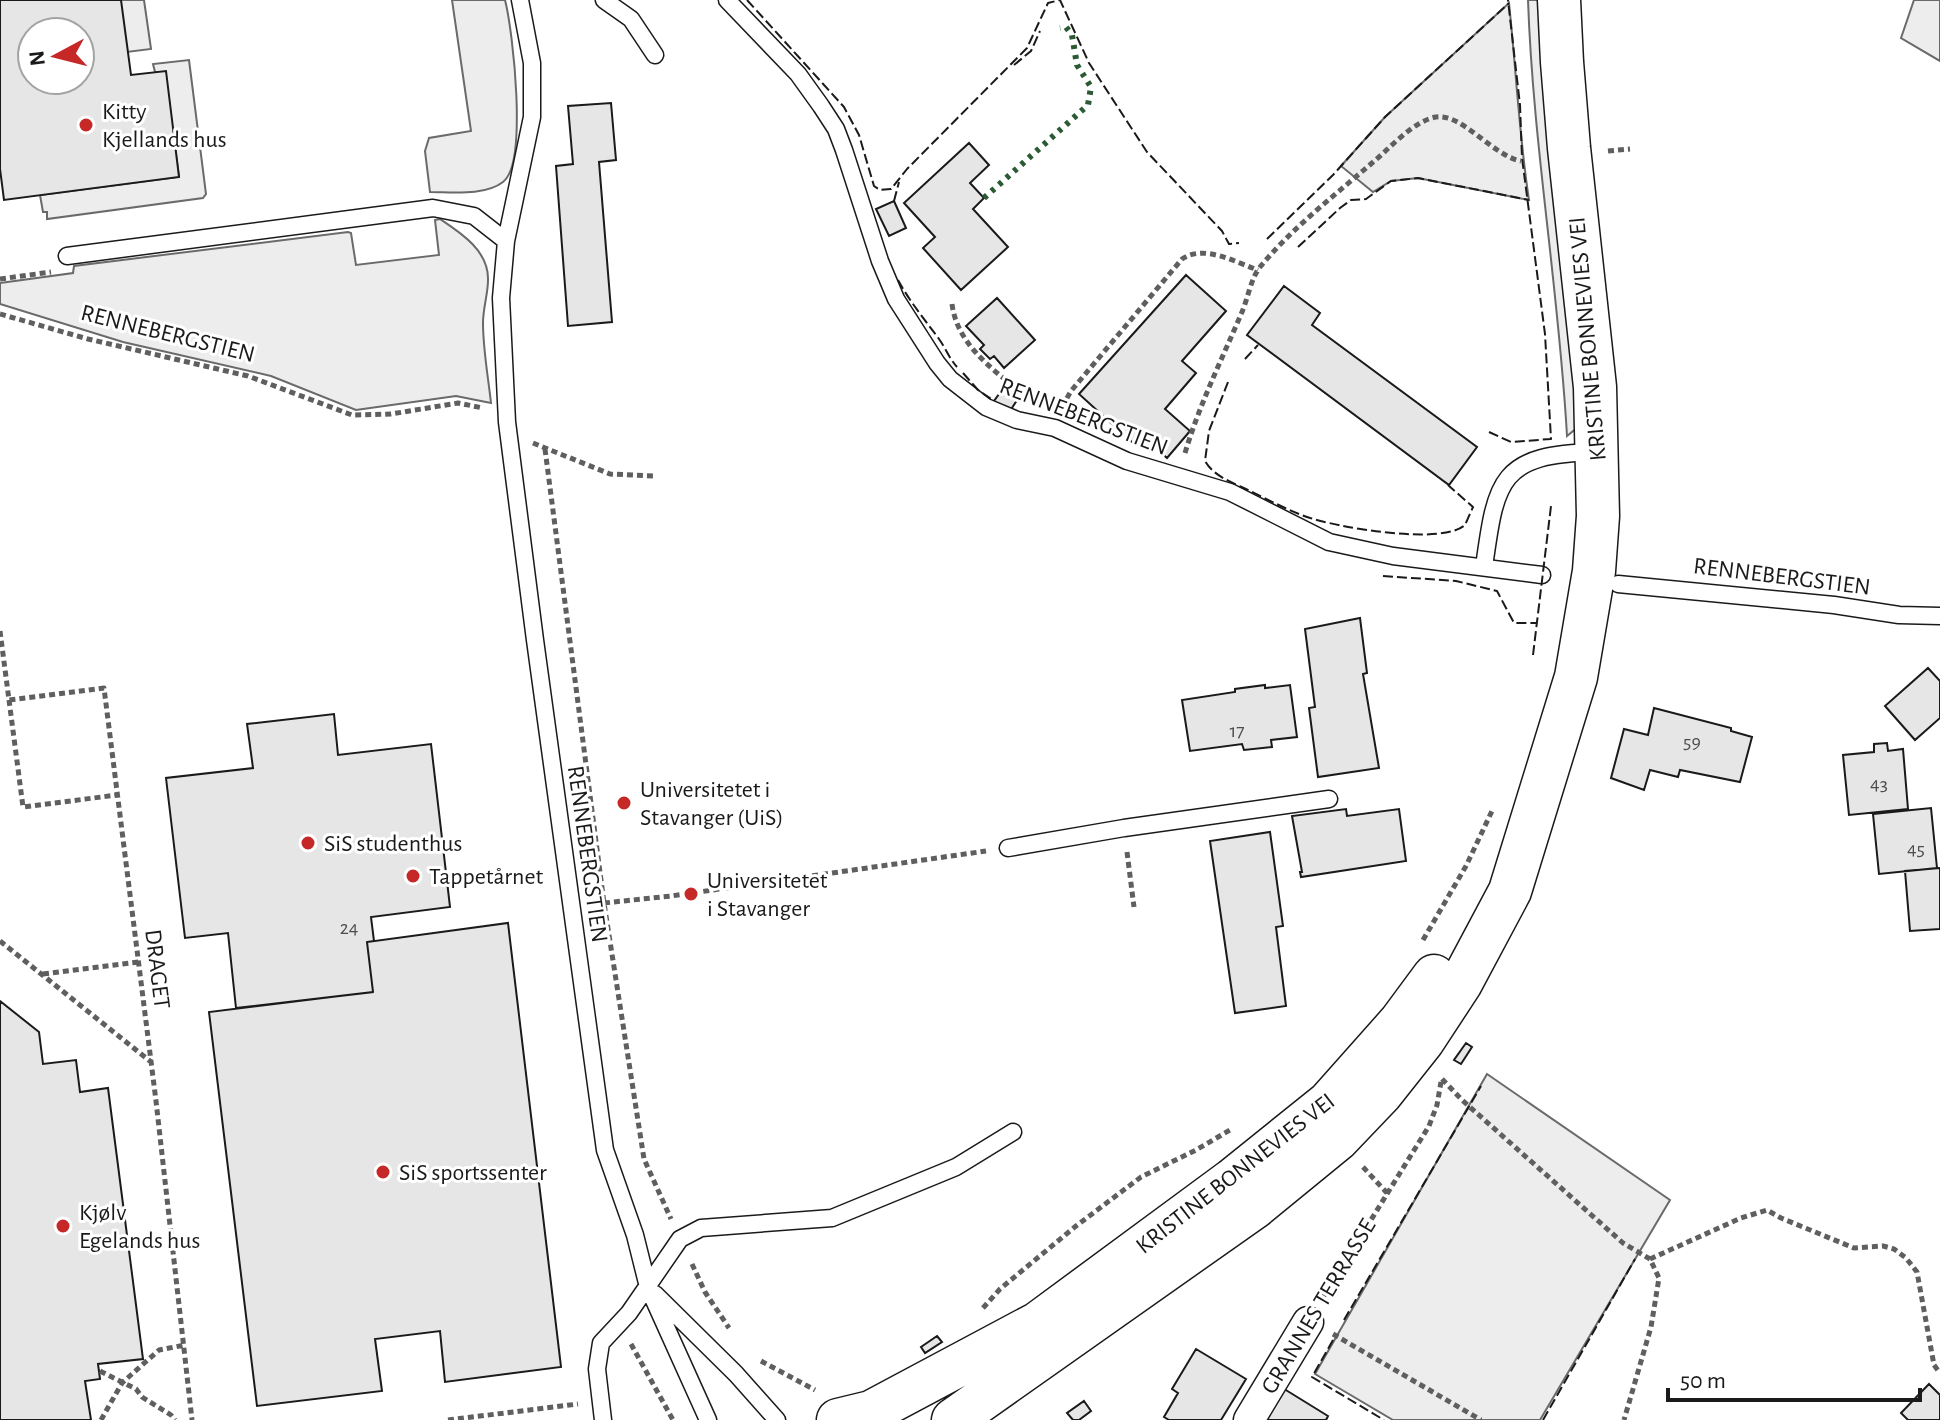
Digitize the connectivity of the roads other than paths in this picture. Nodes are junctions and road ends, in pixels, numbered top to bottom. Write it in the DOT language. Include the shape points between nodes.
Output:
graph roads {
  1 [pos="520,0"];
  2 [pos="604,0"];
  3 [pos="727,0"];
  4 [pos="1559,0"];
  5 [pos="655,55"];
  6 [pos="506,241"];
  7 [pos="67,256"];
  8 [pos="1598,452"];
  9 [pos="1484,567"];
  10 [pos="1542,575"];
  11 [pos="1618,584"];
  12 [pos="1940,616"];
  13 [pos="1329,799"];
  14 [pos="1514,810"];
  15 [pos="1008,848"];
  16 [pos="1013,1132"];
  17 [pos="648,1287"];
  18 [pos="1308,1322"];
  19 [pos="829,1406"];
  20 [pos="603,1420"];
  21 [pos="708,1420"];
  22 [pos="777,1420"];
  23 [pos="953,1420"];
  24 [pos="1249,1420"];
  1 -- 6 [label="lane, RENNEBERGSTIEN" via="532,63 532,117"];
  2 -- 5 [label="lane" via="631,19"];
  3 -- 9 [label="lane, RENNEBERGSTIEN" via="798,74 836,129 887,279 907,317 950,379 986,407 1055,428 1127,461 1230,492 1329,542"];
  4 -- 8 [label="main road, KRISTINE BONNEVIES VEI"];
  6 -- 7 [label="lane" via="474,216 433,208"];
  6 -- 17 [label="lane, RENNEBERGSTIEN" via="501,298 507,422 571,906 605,1150"];
  8 -- 9 [label="lane" via="1541,457 1502,484"];
  8 -- 14 [label="main road, KRISTINE BONNEVIES VEI" via="1598,516 1586,624 1565,718"];
  9 -- 10 [label="lane, RENNEBERGSTIEN"];
  11 -- 12 [label="lane, RENNEBERGSTIEN"];
  13 -- 15 [label="lane"];
  14 -- 19 [label="main road, KRISTINE BONNEVIES VEI" via="1422,994 1359,1071 1316,1113 1038,1323 871,1412"];
  14 -- 23 [label="main road, KRISTINE BONNEVIES VEI" via="1510,891 1476,958 1423,1041 1360,1118 1255,1207"];
  16 -- 17 [label="lane" via="956,1167 832,1218 701,1228 680,1239"];
  17 -- 20 [label="lane" via="598,1353"];
  17 -- 21 [label="lane, RENNEBERGSTIEN"];
  17 -- 22 [label="lane"];
  18 -- 24 [label="street, GRANNES TERRASSE"];
}
